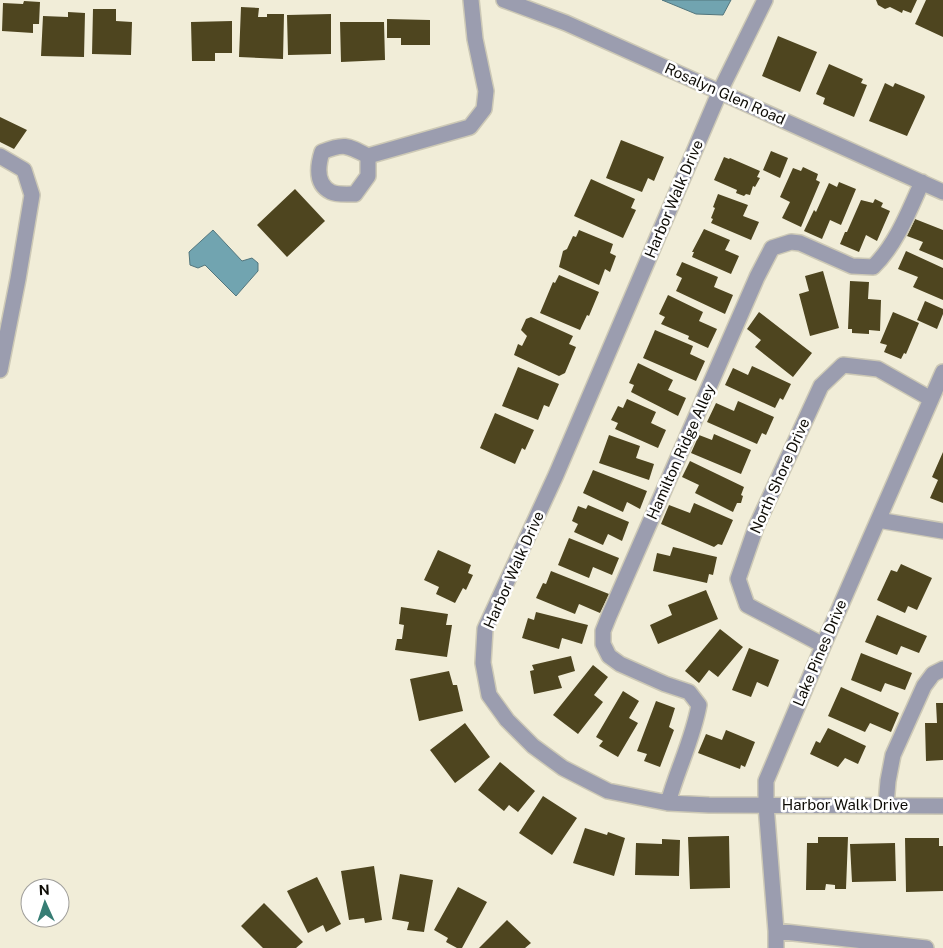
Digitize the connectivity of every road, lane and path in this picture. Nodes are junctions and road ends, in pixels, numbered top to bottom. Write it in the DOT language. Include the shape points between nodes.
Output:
graph roads {
  1 [pos="471,0"];
  2 [pos="504,0"];
  3 [pos="764,0"];
  4 [pos="720,91"];
  5 [pos="0,156"];
  6 [pos="368,156"];
  7 [pos="922,182"];
  8 [pos="943,192"];
  9 [pos="0,370"];
  10 [pos="943,372"];
  11 [pos="931,399"];
  12 [pos="878,520"];
  13 [pos="943,531"];
  14 [pos="823,645"];
  15 [pos="943,669"];
  16 [pos="668,803"];
  17 [pos="766,805"];
  18 [pos="886,806"];
  19 [pos="943,806"];
  20 [pos="776,931"];
  21 [pos="776,948"];
  22 [pos="926,948"];
  1 -- 6 [label="street" via="486,91 484,109 470,127"];
  2 -- 4 [label="street, Rosalyn Glen Road" via="566,23"];
  3 -- 4 [label="street, Harbor Walk Drive"];
  4 -- 7 [label="street, Rosalyn Glen Road"];
  4 -- 16 [label="street, Harbor Walk Drive" via="556,475 485,629 483,664 489,695 507,720 533,746 563,768 608,791"];
  5 -- 9 [label="street" via="24,170 32,195"];
  7 -- 8 [label="street, Rosalyn Glen Road"];
  7 -- 16 [label="street, Hamilton Ridge Alley" via="883,258 873,267 852,266 800,243 791,242 772,248 609,616 603,631 603,644 608,656 664,684 690,692 699,705"];
  10 -- 11 [label="street, Lake Pines Drive"];
  11 -- 12 [label="street, Lake Pines Drive"];
  11 -- 14 [label="street, North Shore Drive" via="878,369 843,365 821,386 756,527 738,579 747,605"];
  12 -- 13 [label="street"];
  12 -- 14 [label="street, Lake Pines Drive"];
  14 -- 17 [label="street, Lake Pines Drive" via="766,781"];
  15 -- 18 [label="street" via="933,674 924,686 893,755"];
  16 -- 17 [label="street, Harbor Walk Drive"];
  17 -- 18 [label="street, Harbor Walk Drive"];
  17 -- 20 [label="street, Lake Pines Drive"];
  18 -- 19 [label="street, Harbor Walk Drive"];
  20 -- 21 [label="street, Lake Pines Drive"];
  20 -- 22 [label="street"];
}
